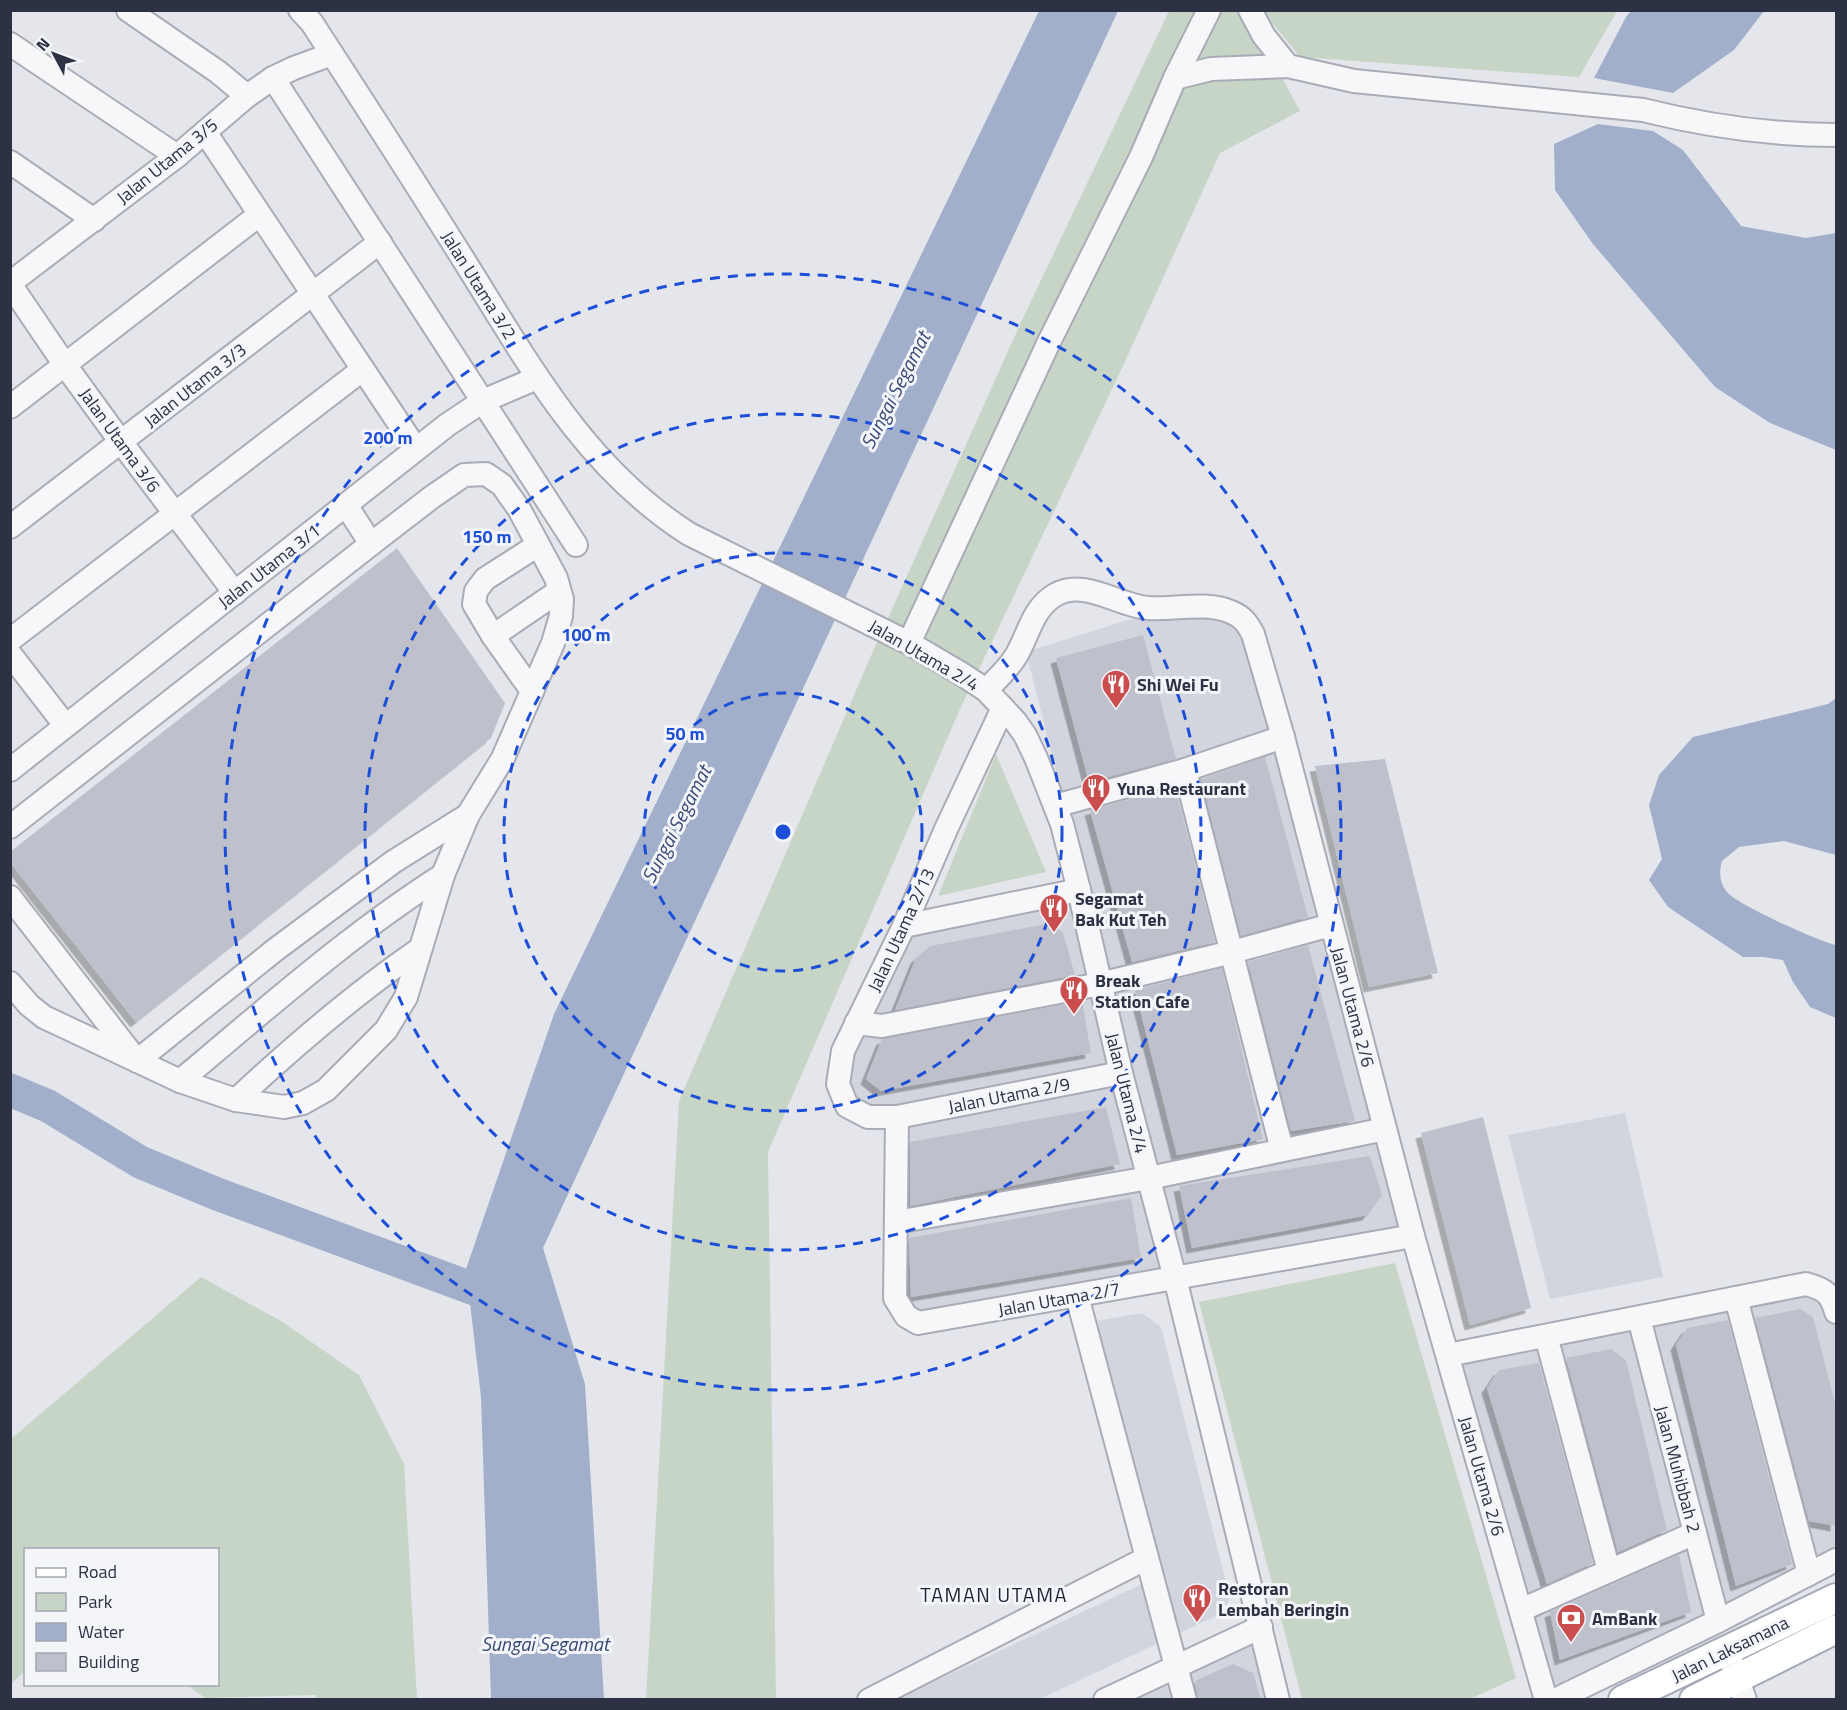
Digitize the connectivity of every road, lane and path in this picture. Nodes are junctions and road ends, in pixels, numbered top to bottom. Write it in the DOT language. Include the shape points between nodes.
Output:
graph roads {
  1 [pos="128,10"];
  2 [pos="300,10"];
  3 [pos="1209,10"];
  4 [pos="1250,10"];
  5 [pos="10,44"];
  6 [pos="332,54"];
  7 [pos="1288,66"];
  8 [pos="273,78"];
  9 [pos="1175,78"];
  10 [pos="247,96"];
  11 [pos="205,132"];
  12 [pos="1836,135"];
  13 [pos="177,156"];
  14 [pos="10,162"];
  15 [pos="259,216"];
  16 [pos="94,220"];
  17 [pos="380,242"];
  18 [pos="10,284"];
  19 [pos="312,294"];
  20 [pos="65,365"];
  21 [pos="362,370"];
  22 [pos="537,378"];
  23 [pos="483,401"];
  24 [pos="10,406"];
  25 [pos="121,442"];
  26 [pos="416,449"];
  27 [pos="346,505"];
  28 [pos="174,514"];
  29 [pos="10,527"];
  30 [pos="689,534"];
  31 [pos="371,544"];
  32 [pos="538,545"];
  33 [pos="576,545"];
  34 [pos="559,591"];
  35 [pos="235,593"];
  36 [pos="493,636"];
  37 [pos="901,639"];
  38 [pos="10,640"];
  39 [pos="10,654"];
  40 [pos="986,690"];
  41 [pos="532,691"];
  42 [pos="1003,708"];
  43 [pos="65,725"];
  44 [pos="1282,737"];
  45 [pos="10,770"];
  46 [pos="1185,770"];
  47 [pos="1055,806"];
  48 [pos="468,815"];
  49 [pos="10,827"];
  50 [pos="443,875"];
  51 [pos="1079,890"];
  52 [pos="10,897"];
  53 [pos="1331,925"];
  54 [pos="904,926"];
  55 [pos="420,949"];
  56 [pos="1233,952"];
  57 [pos="10,983"];
  58 [pos="1100,984"];
  59 [pos="856,1023"];
  60 [pos="137,1061"];
  61 [pos="1121,1073"];
  62 [pos="180,1082"];
  63 [pos="236,1100"];
  64 [pos="897,1117"];
  65 [pos="1385,1129"];
  66 [pos="1282,1150"];
  67 [pos="1149,1178"];
  68 [pos="896,1222"];
  69 [pos="1413,1236"];
  70 [pos="1175,1278"];
  71 [pos="1077,1296"];
  72 [pos="1736,1298"];
  73 [pos="1836,1312"];
  74 [pos="1639,1318"];
  75 [pos="1546,1336"];
  76 [pos="1448,1354"];
  77 [pos="1695,1533"];
  78 [pos="1147,1558"];
  79 [pos="1836,1560"];
  80 [pos="1609,1571"];
  81 [pos="1809,1574"];
  82 [pos="1836,1598"];
  83 [pos="1521,1610"];
  84 [pos="1718,1621"];
  85 [pos="1261,1627"];
  86 [pos="1836,1629"];
  87 [pos="1727,1651"];
  88 [pos="1175,1666"];
  89 [pos="1742,1689"];
  90 [pos="869,1700"];
  91 [pos="1104,1700"];
  92 [pos="1185,1700"];
  93 [pos="1278,1700"];
  94 [pos="1546,1700"];
  95 [pos="1555,1700"];
  96 [pos="1623,1700"];
  97 [pos="1694,1700"];
  1 -- 10 [label="street"];
  2 -- 6 [label="street, Jalan Utama 3/2"];
  3 -- 9 [label="street"];
  4 -- 7 [label="street" via="1264,36"];
  5 -- 13 [label="street"];
  6 -- 8 [label="street, Jalan Utama 3/5"];
  6 -- 22 [label="street, Jalan Utama 3/2"];
  7 -- 9 [label="street" via="1211,69"];
  7 -- 12 [label="street" via="1364,82 1643,110 1747,131"];
  8 -- 10 [label="street, Jalan Utama 3/5"];
  8 -- 17 [label="street"];
  9 -- 37 [label="street" via="1141,157"];
  10 -- 11 [label="street, Jalan Utama 3/5"];
  11 -- 13 [label="street, Jalan Utama 3/5"];
  11 -- 15 [label="street"];
  13 -- 16 [label="street, Jalan Utama 3/5"];
  14 -- 16 [label="street"];
  15 -- 19 [label="street"];
  15 -- 20 [label="street"];
  16 -- 18 [label="street, Jalan Utama 3/5"];
  17 -- 19 [label="street, Jalan Utama 3/3"];
  17 -- 23 [label="street"];
  18 -- 20 [label="street, Jalan Utama 3/6"];
  19 -- 21 [label="street"];
  19 -- 25 [label="street, Jalan Utama 3/3"];
  20 -- 24 [label="street"];
  20 -- 25 [label="street, Jalan Utama 3/6"];
  21 -- 26 [label="street"];
  21 -- 28 [label="street"];
  22 -- 23 [label="street, Jalan Utama 3/1"];
  22 -- 30 [label="street, Jalan Utama 3/2" via="622,483"];
  23 -- 26 [label="street, Jalan Utama 3/1"];
  23 -- 33 [label="street"];
  25 -- 28 [label="street, Jalan Utama 3/6"];
  25 -- 29 [label="street, Jalan Utama 3/3"];
  26 -- 27 [label="street, Jalan Utama 3/1"];
  27 -- 31 [label="street"];
  27 -- 35 [label="street, Jalan Utama 3/1"];
  28 -- 35 [label="street, Jalan Utama 3/6"];
  28 -- 38 [label="street"];
  30 -- 37 [label="street, Jalan Utama 2/4"];
  31 -- 32 [label="street" via="464,475 486,474 502,485"];
  31 -- 49 [label="street"];
  32 -- 34 [label="street"];
  32 -- 36 [label="street" via="485,579 476,591 474,604"];
  34 -- 36 [label="street"];
  34 -- 41 [label="street" via="561,616"];
  35 -- 43 [label="street, Jalan Utama 3/1"];
  36 -- 41 [label="street"];
  37 -- 40 [label="street, Jalan Utama 2/4"];
  39 -- 43 [label="street"];
  40 -- 42 [label="street, Jalan Utama 2/4"];
  40 -- 44 [label="street, Jalan Utama 2/6" via="1006,671 1042,605 1057,594 1074,589 1148,608 1195,606 1229,611 1245,619 1253,634"];
  41 -- 48 [label="street" via="503,758"];
  42 -- 47 [label="street, Jalan Utama 2/4" via="1025,735"];
  42 -- 54 [label="street, Jalan Utama 2/13"];
  43 -- 45 [label="street, Jalan Utama 3/1"];
  44 -- 46 [label="street"];
  44 -- 53 [label="street, Jalan Utama 2/6"];
  46 -- 47 [label="street"];
  46 -- 56 [label="street"];
  47 -- 51 [label="street, Jalan Utama 2/4"];
  48 -- 50 [label="street"];
  48 -- 60 [label="street" via="366,882"];
  50 -- 55 [label="street"];
  50 -- 62 [label="street" via="401,902"];
  51 -- 54 [label="street"];
  51 -- 58 [label="street, Jalan Utama 2/4"];
  52 -- 60 [label="street"];
  53 -- 56 [label="street"];
  53 -- 65 [label="street, Jalan Utama 2/6"];
  54 -- 59 [label="street, Jalan Utama 2/13"];
  55 -- 63 [label="street" via="292,1048"];
  55 -- 63 [label="street" via="406,997 386,1030 326,1090 303,1103 284,1107"];
  56 -- 58 [label="street"];
  56 -- 66 [label="street"];
  57 -- 60 [label="street" via="44,1017"];
  58 -- 59 [label="street" via="882,1026"];
  58 -- 61 [label="street, Jalan Utama 2/4"];
  59 -- 64 [label="street, Jalan Utama 2/13" via="843,1051 838,1084 847,1106 868,1117"];
  60 -- 62 [label="street"];
  61 -- 64 [label="street, Jalan Utama 2/9"];
  61 -- 67 [label="street, Jalan Utama 2/4"];
  62 -- 63 [label="street"];
  64 -- 68 [label="street, Jalan Utama 2/7"];
  65 -- 66 [label="street"];
  65 -- 69 [label="street, Jalan Utama 2/6"];
  66 -- 67 [label="street"];
  67 -- 68 [label="street"];
  67 -- 70 [label="street, Jalan Utama 2/4"];
  68 -- 71 [label="street, Jalan Utama 2/7" via="895,1299 906,1316 918,1323"];
  69 -- 70 [label="street, Jalan Utama 2/7"];
  69 -- 76 [label="street, Jalan Utama 2/6"];
  70 -- 71 [label="street, Jalan Utama 2/7"];
  70 -- 85 [label="street, Jalan Utama 2/4"];
  71 -- 78 [label="street"];
  72 -- 73 [label="street" via="1806,1284 1822,1288"];
  72 -- 74 [label="street"];
  72 -- 81 [label="street"];
  74 -- 75 [label="street"];
  74 -- 77 [label="street, Jalan Muhibbah 2"];
  75 -- 76 [label="street"];
  75 -- 80 [label="street"];
  76 -- 83 [label="street, Jalan Utama 2/6"];
  77 -- 80 [label="street"];
  77 -- 84 [label="street, Jalan Muhibbah 2"];
  78 -- 88 [label="street"];
  78 -- 90 [label="street"];
  79 -- 81 [label="street"];
  80 -- 83 [label="street"];
  81 -- 84 [label="street"];
  82 -- 87 [label="main road, Jalan Laksamana"];
  83 -- 94 [label="street, Jalan Utama 2/6"];
  84 -- 95 [label="street"];
  85 -- 88 [label="street"];
  85 -- 93 [label="street, Jalan Utama 2/4"];
  86 -- 89 [label="main road, Jalan Laksamana"];
  87 -- 89 [label="street"];
  87 -- 96 [label="main road, Jalan Laksamana"];
  88 -- 91 [label="street"];
  88 -- 92 [label="street"];
  89 -- 97 [label="main road, Jalan Laksamana"];
}
